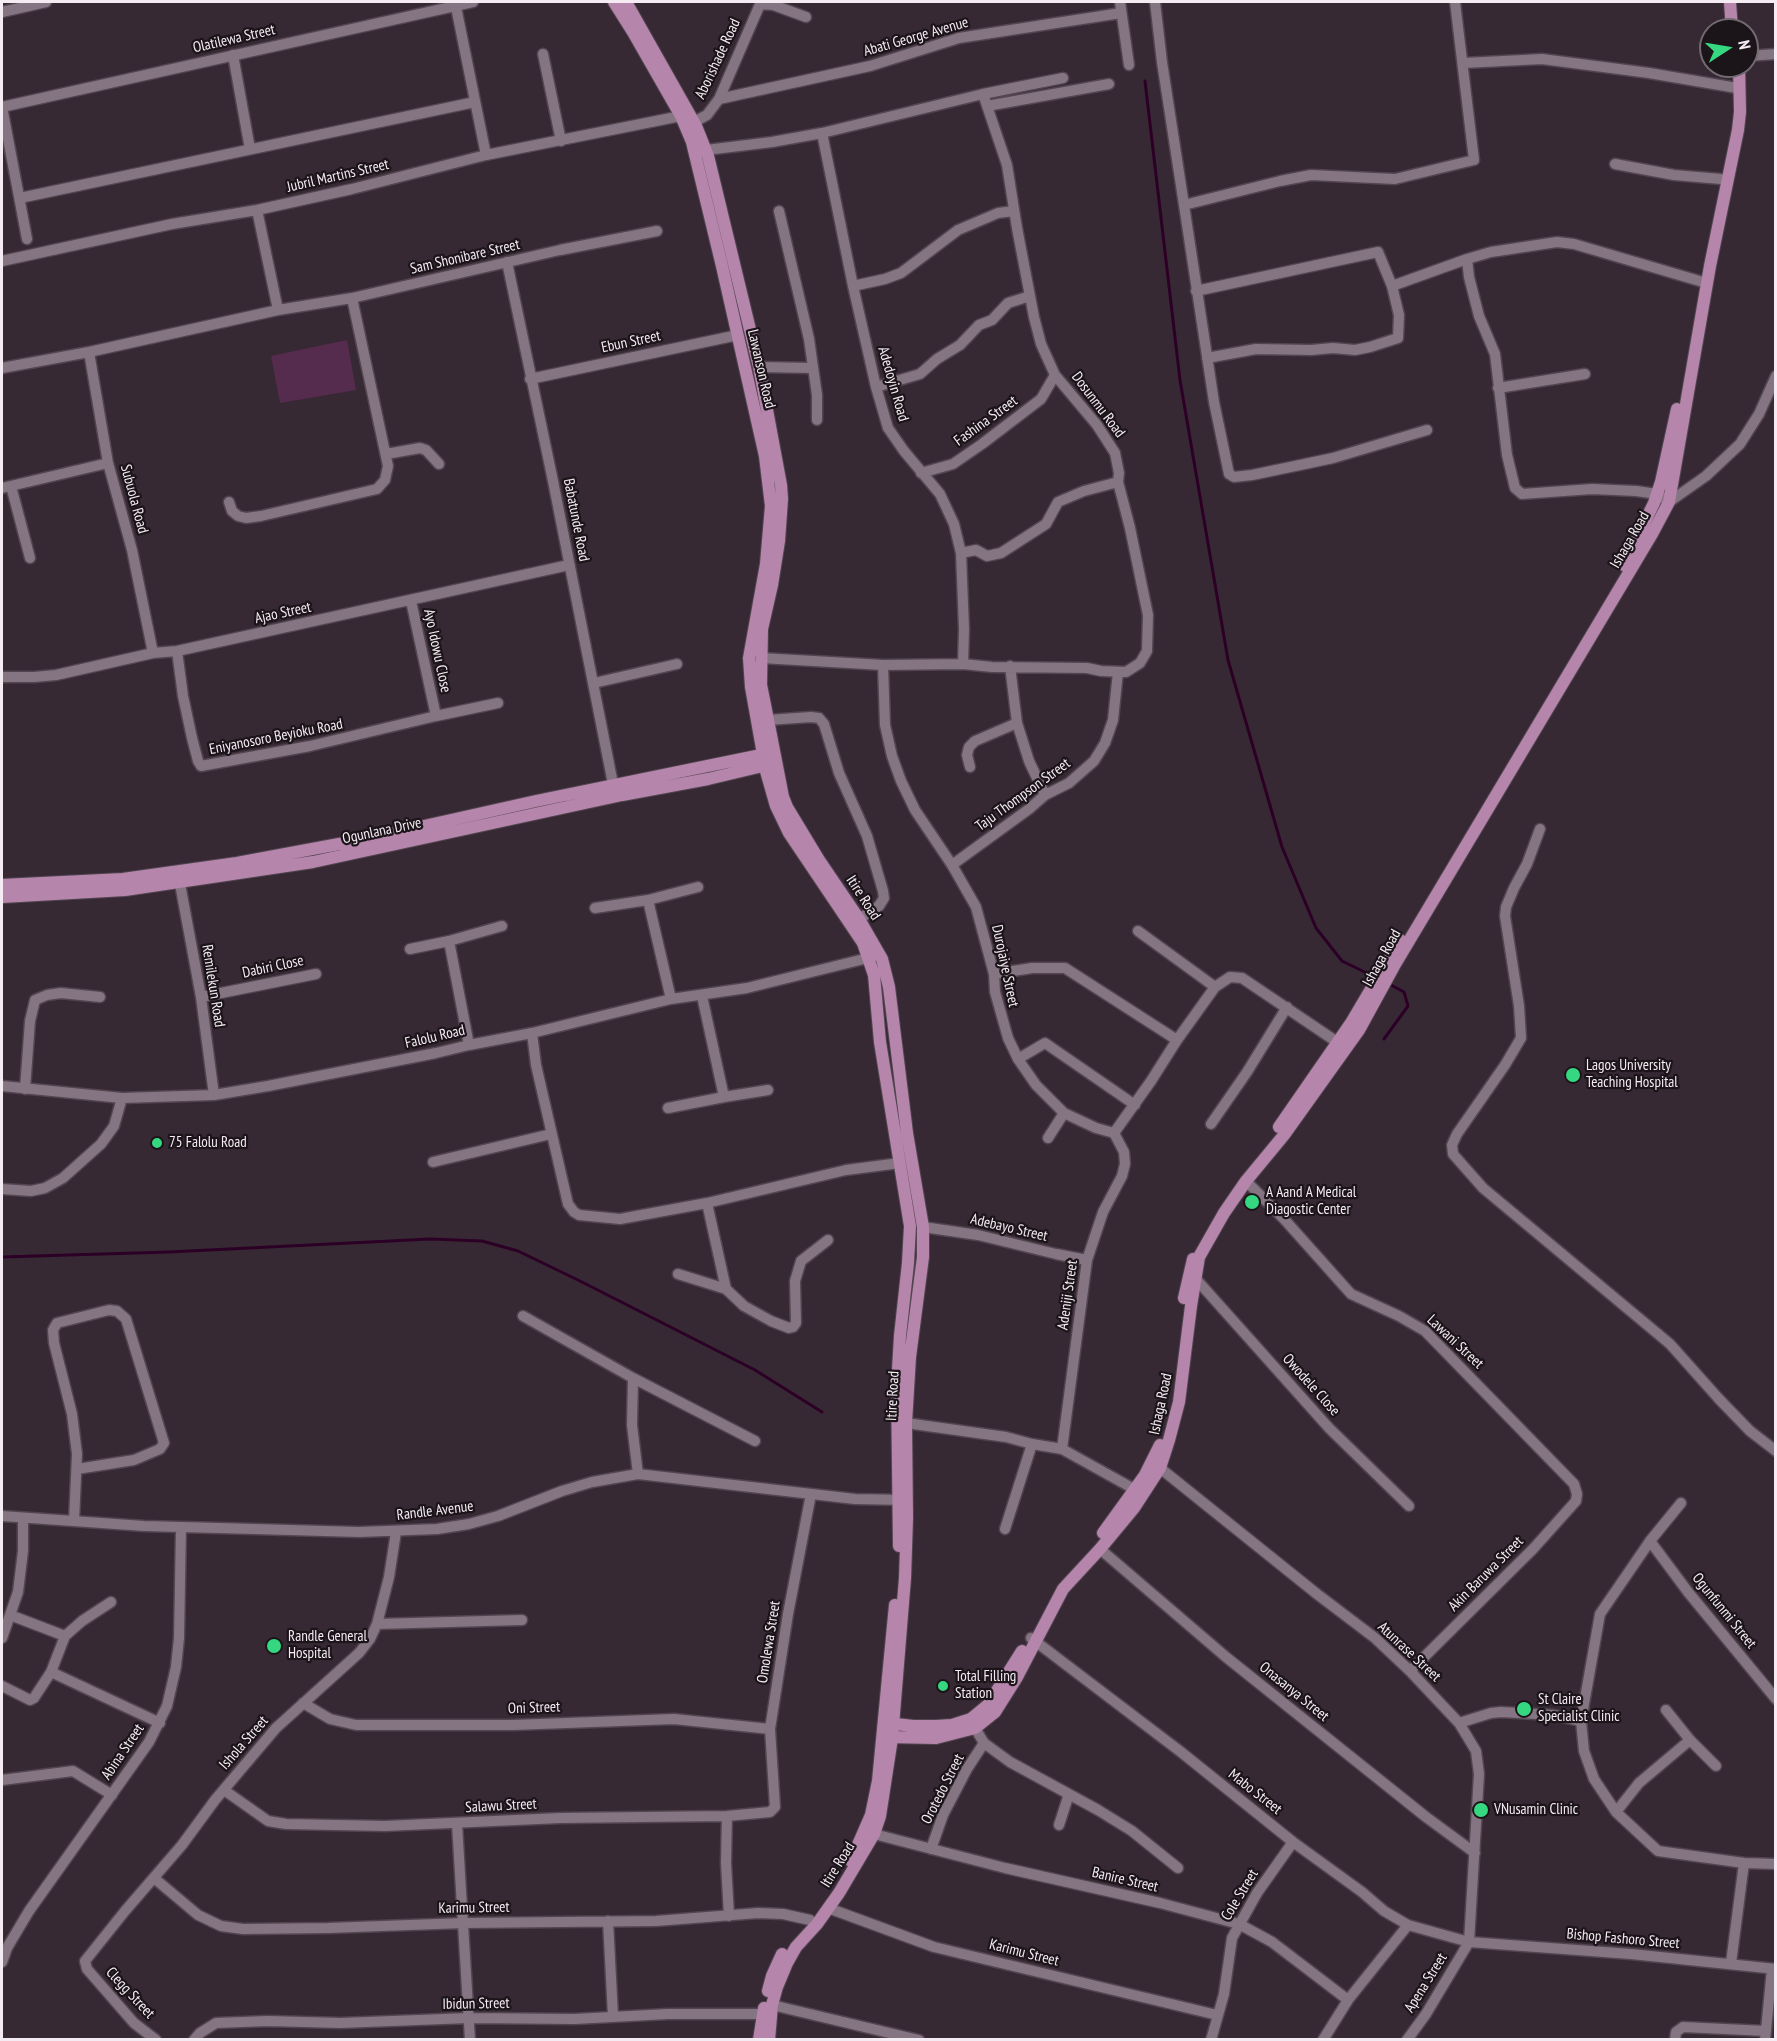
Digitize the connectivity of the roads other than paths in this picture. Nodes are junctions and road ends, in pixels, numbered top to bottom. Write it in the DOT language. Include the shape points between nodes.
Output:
graph roads {
  1 [pos="46,2"];
  2 [pos="474,2"];
  3 [pos="614,2"];
  4 [pos="626,2"];
  5 [pos="1120,2"];
  6 [pos="1155,2"];
  7 [pos="1455,2"];
  8 [pos="1732,2"];
  9 [pos="760,3"];
  10 [pos="456,7"];
  11 [pos="2,12"];
  12 [pos="1121,13"];
  13 [pos="806,16"];
  14 [pos="1733,18"];
  15 [pos="543,54"];
  16 [pos="1776,54"];
  17 [pos="233,55"];
  18 [pos="1759,55"];
  19 [pos="1464,63"];
  20 [pos="1129,65"];
  21 [pos="1063,78"];
  22 [pos="1737,78"];
  23 [pos="1738,78"];
  24 [pos="1109,84"];
  25 [pos="1737,88"];
  26 [pos="984,94"];
  27 [pos="719,99"];
  28 [pos="476,102"];
  29 [pos="2,106"];
  30 [pos="988,110"];
  31 [pos="681,116"];
  32 [pos="694,122"];
  33 [pos="822,133"];
  34 [pos="561,141"];
  35 [pos="250,148"];
  36 [pos="706,150"];
  37 [pos="486,155"];
  38 [pos="1615,164"];
  39 [pos="1721,179"];
  40 [pos="20,198"];
  41 [pos="1184,205"];
  42 [pos="257,210"];
  43 [pos="779,211"];
  44 [pos="1014,211"];
  45 [pos="657,231"];
  46 [pos="27,238"];
  47 [pos="1467,259"];
  48 [pos="2,261"];
  49 [pos="507,262"];
  50 [pos="1703,282"];
  51 [pos="853,286"];
  52 [pos="1392,286"];
  53 [pos="1196,291"];
  54 [pos="1029,296"];
  55 [pos="352,298"];
  56 [pos="278,310"];
  57 [pos="738,335"];
  58 [pos="88,352"];
  59 [pos="1207,358"];
  60 [pos="759,367"];
  61 [pos="2,368"];
  62 [pos="812,368"];
  63 [pos="1585,374"];
  64 [pos="1056,375"];
  65 [pos="1776,376"];
  66 [pos="530,379"];
  67 [pos="876,387"];
  68 [pos="1498,388"];
  69 [pos="817,420"];
  70 [pos="1427,430"];
  71 [pos="766,433"];
  72 [pos="386,453"];
  73 [pos="108,463"];
  74 [pos="439,464"];
  75 [pos="921,473"];
  76 [pos="1118,482"];
  77 [pos="6,487"];
  78 [pos="1657,494"];
  79 [pos="229,502"];
  80 [pos="1669,502"];
  81 [pos="961,553"];
  82 [pos="30,558"];
  83 [pos="569,565"];
  84 [pos="411,601"];
  85 [pos="177,651"];
  86 [pos="153,653"];
  87 [pos="761,658"];
  88 [pos="677,664"];
  89 [pos="963,664"];
  90 [pos="883,665"];
  91 [pos="1010,666"];
  92 [pos="1118,672"];
  93 [pos="2,677"];
  94 [pos="594,683"];
  95 [pos="498,703"];
  96 [pos="436,716"];
  97 [pos="768,720"];
  98 [pos="1017,723"];
  99 [pos="771,758"];
  100 [pos="970,767"];
  101 [pos="614,790"];
  102 [pos="1045,795"];
  103 [pos="1540,829"];
  104 [pos="952,865"];
  105 [pos="178,877"];
  106 [pos="2,885"];
  107 [pos="698,887"];
  108 [pos="2,897"];
  109 [pos="648,900"];
  110 [pos="595,908"];
  111 [pos="859,919"];
  112 [pos="502,926"];
  113 [pos="1138,931"];
  114 [pos="449,941"];
  115 [pos="410,949"];
  116 [pos="875,957"];
  117 [pos="1391,963"];
  118 [pos="316,974"];
  119 [pos="994,974"];
  120 [pos="1215,987"];
  121 [pos="702,996"];
  122 [pos="100,997"];
  123 [pos="201,997"];
  124 [pos="671,999"];
  125 [pos="1287,1006"];
  126 [pos="532,1033"];
  127 [pos="1177,1040"];
  128 [pos="469,1045"];
  129 [pos="1342,1045"];
  130 [pos="1018,1059"];
  131 [pos="2,1086"];
  132 [pos="25,1089"];
  133 [pos="768,1090"];
  134 [pos="214,1095"];
  135 [pos="724,1096"];
  136 [pos="122,1098"];
  137 [pos="1135,1105"];
  138 [pos="668,1108"];
  139 [pos="1064,1113"];
  140 [pos="1211,1124"];
  141 [pos="551,1134"];
  142 [pos="1114,1134"];
  143 [pos="1048,1138"];
  144 [pos="433,1162"];
  145 [pos="900,1163"];
  146 [pos="1246,1181"];
  147 [pos="2,1189"];
  148 [pos="707,1203"];
  149 [pos="923,1227"];
  150 [pos="828,1240"];
  151 [pos="1088,1260"];
  152 [pos="678,1274"];
  153 [pos="1196,1279"];
  154 [pos="726,1289"];
  155 [pos="523,1316"];
  156 [pos="633,1378"];
  157 [pos="906,1423"];
  158 [pos="755,1440"];
  159 [pos="1032,1444"];
  160 [pos="1062,1449"];
  161 [pos="1776,1451"];
  162 [pos="1160,1468"];
  163 [pos="77,1469"];
  164 [pos="638,1474"];
  165 [pos="1137,1493"];
  166 [pos="811,1494"];
  167 [pos="1577,1494"];
  168 [pos="903,1500"];
  169 [pos="1681,1503"];
  170 [pos="1409,1506"];
  171 [pos="2,1516"];
  172 [pos="23,1518"];
  173 [pos="74,1521"];
  174 [pos="181,1527"];
  175 [pos="1005,1529"];
  176 [pos="396,1532"];
  177 [pos="1650,1541"];
  178 [pos="1100,1549"];
  179 [pos="111,1602"];
  180 [pos="10,1615"];
  181 [pos="522,1620"];
  182 [pos="378,1624"];
  183 [pos="2,1633"];
  184 [pos="65,1636"];
  185 [pos="1033,1640"];
  186 [pos="1410,1671"];
  187 [pos="51,1672"];
  188 [pos="2,1686"];
  189 [pos="1776,1699"];
  190 [pos="303,1703"];
  191 [pos="1666,1710"];
  192 [pos="1581,1721"];
  193 [pos="160,1723"];
  194 [pos="889,1723"];
  195 [pos="1459,1723"];
  196 [pos="975,1728"];
  197 [pos="770,1729"];
  198 [pos="888,1737"];
  199 [pos="1690,1740"];
  200 [pos="984,1743"];
  201 [pos="1716,1766"];
  202 [pos="2,1780"];
  203 [pos="224,1790"];
  204 [pos="1069,1794"];
  205 [pos="112,1795"];
  206 [pos="775,1795"];
  207 [pos="1616,1812"];
  208 [pos="727,1816"];
  209 [pos="457,1824"];
  210 [pos="1059,1825"];
  211 [pos="874,1834"];
  212 [pos="1293,1842"];
  213 [pos="931,1849"];
  214 [pos="1475,1852"];
  215 [pos="1744,1863"];
  216 [pos="1776,1864"];
  217 [pos="1178,1868"];
  218 [pos="154,1878"];
  219 [pos="828,1908"];
  220 [pos="729,1916"];
  221 [pos="810,1920"];
  222 [pos="608,1921"];
  223 [pos="464,1923"];
  224 [pos="1239,1924"];
  225 [pos="1408,1925"];
  226 [pos="1469,1942"];
  227 [pos="2,1962"];
  228 [pos="1731,1963"];
  229 [pos="86,1965"];
  230 [pos="1774,1969"];
  231 [pos="1348,2000"];
  232 [pos="768,2009"];
  233 [pos="1217,2015"];
  234 [pos="613,2016"];
  235 [pos="469,2018"];
  236 [pos="1765,2035"];
  237 [pos="156,2040"];
  238 [pos="194,2040"];
  239 [pos="470,2040"];
  240 [pos="759,2040"];
  241 [pos="769,2040"];
  242 [pos="919,2040"];
  243 [pos="1211,2040"];
  244 [pos="1323,2040"];
  245 [pos="1407,2040"];
  246 [pos="1675,2040"];
  1 -- 11 [label="street"];
  2 -- 10 [label="street, Olatilewa Street"];
  3 -- 31 [label="main road, Lawanson Road"];
  4 -- 32 [label="main road, Lawanson Road"];
  5 -- 12 [label="street"];
  6 -- 41 [label="street"];
  7 -- 19 [label="street"];
  8 -- 14 [label="main road"];
  9 -- 13 [label="street"];
  9 -- 27 [label="street, Aborishade Road"];
  10 -- 17 [label="street, Olatilewa Street"];
  10 -- 28 [label="street"];
  12 -- 20 [label="street"];
  12 -- 27 [label="street, Abati George Avenue" via="959,38 870,66"];
  15 -- 34 [label="street"];
  16 -- 18 [label="street"];
  17 -- 29 [label="street, Olatilewa Street"];
  17 -- 35 [label="street"];
  19 -- 25 [label="street" via="1542,59"];
  19 -- 41 [label="street" via="1474,159 1395,179 1311,175"];
  21 -- 26 [label="street"];
  22 -- 25 [label="main road, Ishaga Road"];
  23 -- 80 [label="main road, Ishaga Road" via="1738,130"];
  24 -- 30 [label="street"];
  25 -- 39 [label="main road, Ishaga Road" via="1731,144"];
  26 -- 30 [label="street, Dosunmu Road"];
  26 -- 33 [label="street"];
  27 -- 32 [label="street, Aborishade Road" via="707,115"];
  28 -- 35 [label="street"];
  28 -- 37 [label="street"];
  29 -- 40 [label="street"];
  30 -- 44 [label="street, Dosunmu Road" via="1007,165"];
  31 -- 34 [label="street, Jubril Martins Street"];
  31 -- 57 [label="main road, Lawanson Road" via="694,151"];
  32 -- 36 [label="main road, Lawanson Road"];
  33 -- 36 [label="street"];
  33 -- 51 [label="street, Adedoyin Road"];
  34 -- 37 [label="street, Jubril Martins Street"];
  35 -- 40 [label="street"];
  36 -- 60 [label="main road, Lawanson Road"];
  37 -- 42 [label="street, Jubril Martins Street"];
  38 -- 39 [label="street"];
  39 -- 50 [label="main road, Ishaga Road"];
  40 -- 46 [label="street"];
  41 -- 53 [label="street"];
  42 -- 48 [label="street, Jubril Martins Street"];
  42 -- 56 [label="street"];
  43 -- 62 [label="street"];
  44 -- 51 [label="street" via="998,213 958,230 901,273"];
  44 -- 54 [label="street, Dosunmu Road"];
  45 -- 49 [label="street, Sam Shonibare Street"];
  47 -- 50 [label="street" via="1557,242"];
  47 -- 52 [label="street"];
  47 -- 68 [label="street" via="1479,316 1495,354"];
  49 -- 55 [label="street, Sam Shonibare Street"];
  49 -- 66 [label="street, Babatunde Road"];
  50 -- 78 [label="main road, Ishaga Road"];
  51 -- 67 [label="street, Adedoyin Road"];
  52 -- 53 [label="street" via="1378,252"];
  52 -- 59 [label="street" via="1399,315 1398,338 1355,351 1256,349"];
  53 -- 59 [label="street"];
  54 -- 64 [label="street, Dosunmu Road" via="1041,345"];
  54 -- 67 [label="street" via="1008,303 992,320 979,325 960,345 920,374"];
  55 -- 56 [label="street, Sam Shonibare Street"];
  55 -- 72 [label="street"];
  56 -- 58 [label="street, Sam Shonibare Street"];
  57 -- 66 [label="street, Ebun Street"];
  57 -- 71 [label="main road, Lawanson Road"];
  58 -- 61 [label="street, Sam Shonibare Street"];
  58 -- 73 [label="street, Subuola Road"];
  59 -- 70 [label="street" via="1220,435 1229,474 1234,477 1333,458"];
  60 -- 62 [label="street"];
  60 -- 71 [label="main road, Lawanson Road"];
  62 -- 69 [label="street"];
  63 -- 68 [label="street"];
  64 -- 75 [label="street, Fashina Street" via="1041,399 982,444 953,464"];
  64 -- 76 [label="street, Dosunmu Road" via="1105,435 1115,453"];
  65 -- 80 [label="street" via="1740,444 1706,476"];
  66 -- 83 [label="street, Babatunde Road"];
  67 -- 75 [label="street, Adedoyin Road" via="888,428"];
  68 -- 78 [label="street" via="1507,455 1515,488 1522,494 1592,489"];
  71 -- 87 [label="main road, Lawanson Road" via="782,499"];
  71 -- 99 [label="main road, Lawanson Road" via="771,506 766,564 749,658 752,687"];
  72 -- 74 [label="street" via="420,448"];
  72 -- 79 [label="street" via="387,472 377,489 246,518 232,511"];
  73 -- 77 [label="street"];
  73 -- 86 [label="street, Subuola Road" via="132,550"];
  75 -- 81 [label="street, Adedoyin Road" via="940,494 954,524"];
  76 -- 81 [label="street" via="1058,502 1046,524 1001,553"];
  76 -- 92 [label="street, Dosunmu Road" via="1148,615 1147,651 1132,669"];
  77 -- 82 [label="street"];
  78 -- 80 [label="street"];
  78 -- 117 [label="main road, Ishaga Road" via="1613,583"];
  80 -- 117 [label="main road, Ishaga Road"];
  81 -- 89 [label="street, Adedoyin Road"];
  83 -- 84 [label="street, Ajao Street"];
  83 -- 94 [label="street, Babatunde Road"];
  84 -- 85 [label="street, Ajao Street"];
  84 -- 96 [label="street, Ayo Idowu Close"];
  85 -- 86 [label="street, Ajao Street"];
  85 -- 96 [label="street, Eniyanosoro Beyioku Road" via="183,696 201,766 310,746"];
  86 -- 93 [label="street, Ajao Street" via="56,675"];
  87 -- 90 [label="street"];
  87 -- 97 [label="main road, Lawanson Road" via="761,685"];
  88 -- 94 [label="street"];
  89 -- 90 [label="street"];
  89 -- 91 [label="street"];
  90 -- 104 [label="street, Durojaiye Street" via="885,725 895,764 915,810"];
  91 -- 92 [label="street"];
  91 -- 98 [label="street"];
  92 -- 102 [label="street, Taju Thompson Street" via="1113,720 1105,743 1094,761 1069,783"];
  94 -- 101 [label="street, Babatunde Road"];
  95 -- 96 [label="street, Ayo Idowu Close"];
  97 -- 99 [label="main road, Lawanson Road"];
  97 -- 111 [label="street" via="811,717 824,724 839,773 867,836 883,891 879,906"];
  98 -- 100 [label="street" via="975,741 967,755"];
  98 -- 102 [label="street"];
  99 -- 101 [label="main road, Ogunlana Drive" via="708,779"];
  99 -- 111 [label="main road, Itire Road" via="794,820"];
  99 -- 116 [label="main road, Itire Road" via="776,806 789,833"];
  101 -- 105 [label="main road, Ogunlana Drive" via="313,862"];
  102 -- 104 [label="street, Taju Thompson Street"];
  103 -- 161 [label="street" via="1505,916 1521,1038 1457,1134 1453,1154 1484,1188 1670,1344 1719,1400"];
  104 -- 119 [label="street, Durojaiye Street" via="976,907"];
  105 -- 106 [label="main road, Ogunlana Drive"];
  105 -- 108 [label="main road, Ogunlana Drive" via="115,891"];
  105 -- 123 [label="street, Remilekun Road"];
  107 -- 109 [label="street"];
  109 -- 110 [label="street"];
  109 -- 124 [label="street"];
  111 -- 116 [label="main road, Itire Road"];
  112 -- 114 [label="street"];
  113 -- 120 [label="street"];
  114 -- 115 [label="street"];
  114 -- 128 [label="street"];
  116 -- 121 [label="street, Falolu Road"];
  116 -- 145 [label="main road, Itire Road" via="880,1042"];
  116 -- 149 [label="main road, Itire Road" via="889,987"];
  117 -- 129 [label="main road, Ishaga Road"];
  118 -- 123 [label="street, Dabiri Close"];
  119 -- 127 [label="street" via="1065,968"];
  119 -- 130 [label="street, Durojaiye Street" via="1001,1020"];
  120 -- 125 [label="street" via="1230,977 1242,978"];
  120 -- 127 [label="street"];
  121 -- 124 [label="street, Falolu Road"];
  121 -- 135 [label="street"];
  122 -- 132 [label="street" via="61,993 35,1000"];
  123 -- 134 [label="street, Remilekun Road"];
  124 -- 126 [label="street, Falolu Road"];
  125 -- 129 [label="street"];
  125 -- 140 [label="street"];
  126 -- 128 [label="street, Falolu Road"];
  126 -- 141 [label="street"];
  127 -- 137 [label="street"];
  128 -- 134 [label="street, Falolu Road"];
  129 -- 146 [label="main road, Ishaga Road" via="1290,1127"];
  129 -- 165 [label="main road, Ishaga Road" via="1208,1228 1194,1255 1168,1416 1156,1454"];
  130 -- 137 [label="street" via="1045,1043"];
  130 -- 139 [label="street, Durojaiye Street" via="1036,1086"];
  131 -- 132 [label="street, Falolu Road"];
  132 -- 136 [label="street, Falolu Road"];
  133 -- 135 [label="street"];
  134 -- 136 [label="street, Falolu Road"];
  135 -- 138 [label="street"];
  136 -- 147 [label="street" via="108,1135 63,1178 31,1191"];
  137 -- 142 [label="street"];
  139 -- 142 [label="street, Durojaiye Street"];
  139 -- 143 [label="street"];
  141 -- 144 [label="street"];
  141 -- 148 [label="street" via="568,1204 579,1215 620,1219"];
  142 -- 151 [label="street, Adeniji Street" via="1124,1152 1125,1164 1103,1212"];
  145 -- 148 [label="street" via="846,1170"];
  145 -- 168 [label="main road, Itire Road" via="910,1234 897,1386"];
  146 -- 153 [label="main road, Ishaga Road" via="1199,1257"];
  146 -- 167 [label="street, Lawani Street" via="1352,1294 1425,1331 1574,1484"];
  148 -- 154 [label="street"];
  149 -- 151 [label="street, Adebayo Street"];
  149 -- 157 [label="main road, Itire Road"];
  150 -- 154 [label="street" via="801,1261 795,1275 793,1327 771,1321 744,1306"];
  151 -- 160 [label="street, Adeniji Street"];
  152 -- 154 [label="street"];
  153 -- 162 [label="main road, Ishaga Road" via="1179,1402"];
  153 -- 170 [label="street, Owodele Close" via="1329,1428"];
  155 -- 156 [label="street"];
  156 -- 158 [label="street"];
  156 -- 164 [label="street" via="632,1425"];
  157 -- 159 [label="street"];
  157 -- 168 [label="main road, Itire Road"];
  159 -- 160 [label="street"];
  159 -- 175 [label="street"];
  160 -- 165 [label="street"];
  162 -- 165 [label="main road, Ishaga Road"];
  162 -- 186 [label="street, Atunrase Street" via="1375,1638"];
  163 -- 163 [label="street" via="134,1460 160,1449 164,1443 126,1319 117,1311 57,1323 53,1330 72,1414"];
  163 -- 173 [label="street"];
  164 -- 166 [label="street, Randle Avenue"];
  164 -- 176 [label="street, Randle Avenue" via="592,1482 469,1524"];
  165 -- 178 [label="main road, Ishaga Road" via="1134,1508"];
  165 -- 185 [label="main road, Ishaga Road" via="1057,1588"];
  166 -- 168 [label="street, Randle Avenue"];
  166 -- 197 [label="street, Omolewa Street"];
  167 -- 186 [label="street, Akin Baruwa Street" via="1576,1501 1533,1549"];
  168 -- 194 [label="main road, Itire Road" via="886,1691"];
  169 -- 177 [label="street"];
  171 -- 172 [label="street, Randle Avenue"];
  172 -- 173 [label="street, Randle Avenue"];
  172 -- 180 [label="street" via="18,1592"];
  173 -- 174 [label="street, Randle Avenue"];
  174 -- 176 [label="street, Randle Avenue"];
  174 -- 193 [label="street, Abina Street" via="176,1667"];
  176 -- 182 [label="street, Ishola Street"];
  177 -- 189 [label="street, Ogunfunmi Street"];
  177 -- 192 [label="street" via="1600,1614"];
  178 -- 185 [label="main road, Ishaga Road" via="1063,1589"];
  178 -- 214 [label="street, Onasanya Street" via="1226,1657"];
  179 -- 184 [label="street"];
  180 -- 183 [label="street"];
  180 -- 184 [label="street"];
  181 -- 182 [label="street"];
  182 -- 190 [label="street, Ishola Street" via="359,1653"];
  184 -- 187 [label="street"];
  185 -- 194 [label="main road, Ishaga Road" via="988,1705 970,1719 936,1726"];
  185 -- 196 [label="main road, Ishaga Road" via="1017,1677 995,1712"];
  185 -- 212 [label="street, Mabo Street"];
  186 -- 195 [label="street, Atunrase Street"];
  187 -- 188 [label="street" via="32,1700"];
  187 -- 193 [label="street"];
  190 -- 197 [label="street, Oni Street" via="330,1719 356,1725 674,1719"];
  190 -- 203 [label="street, Ishola Street" via="276,1728"];
  191 -- 199 [label="street"];
  192 -- 195 [label="street" via="1501,1712"];
  192 -- 207 [label="street" via="1589,1767"];
  193 -- 205 [label="street, Abina Street"];
  194 -- 198 [label="main road, Itire Road"];
  195 -- 214 [label="street, Atunrase Street" via="1479,1762"];
  196 -- 198 [label="main road, Ishaga Road" via="936,1738"];
  196 -- 200 [label="street"];
  197 -- 206 [label="street, Omolewa Street"];
  198 -- 211 [label="main road, Itire Road" via="880,1816"];
  198 -- 221 [label="main road, Itire Road" via="871,1815 851,1860"];
  199 -- 201 [label="street"];
  199 -- 207 [label="street" via="1639,1783"];
  200 -- 204 [label="street"];
  200 -- 213 [label="street, Orotedo Street" via="948,1806"];
  202 -- 205 [label="street" via="73,1771"];
  203 -- 209 [label="street, Salawu Street" via="268,1821 385,1826"];
  203 -- 218 [label="street, Ishola Street"];
  204 -- 210 [label="street"];
  204 -- 217 [label="street" via="1132,1831"];
  205 -- 227 [label="street, Abina Street" via="29,1911"];
  206 -- 208 [label="street, Salawu Street" via="775,1807 770,1812"];
  207 -- 215 [label="street" via="1658,1851"];
  208 -- 209 [label="street, Salawu Street"];
  208 -- 220 [label="street"];
  209 -- 223 [label="street"];
  211 -- 213 [label="street, Banire Street"];
  211 -- 219 [label="main road, Itire Road"];
  212 -- 224 [label="street, Cole Street"];
  212 -- 225 [label="street, Mabo Street"];
  213 -- 224 [label="street, Banire Street"];
  214 -- 226 [label="street, Atunrase Street"];
  215 -- 216 [label="street"];
  215 -- 228 [label="street"];
  218 -- 223 [label="street, Karimu Street" via="198,1915 221,1926 328,1928"];
  218 -- 229 [label="street, Ishola Street" via="88,1957"];
  219 -- 232 [label="main road, Itire Road" via="796,1947"];
  219 -- 233 [label="street, Karimu Street" via="934,1947"];
  220 -- 221 [label="street, Karimu Street" via="783,1914"];
  220 -- 222 [label="street, Karimu Street"];
  221 -- 232 [label="main road, Itire Road" via="780,1959 772,1976"];
  222 -- 223 [label="street, Karimu Street"];
  222 -- 234 [label="street"];
  223 -- 235 [label="street"];
  224 -- 231 [label="street, Banire Street" via="1272,1942"];
  224 -- 233 [label="street, Cole Street"];
  225 -- 226 [label="street, Mabo Street"];
  225 -- 231 [label="street"];
  226 -- 228 [label="street, Bishop Fashoro Street"];
  226 -- 245 [label="street, Apena Street"];
  228 -- 230 [label="street, Bishop Fashoro Street"];
  229 -- 237 [label="street, Clegg Street" via="134,2023"];
  230 -- 236 [label="street"];
  231 -- 244 [label="street"];
  232 -- 234 [label="street, Ibidun Street"];
  232 -- 240 [label="main road, Itire Road"];
  232 -- 241 [label="main road, Itire Road"];
  232 -- 242 [label="street, Ibidun Street"];
  233 -- 243 [label="street, Cole Street"];
  234 -- 235 [label="street, Ibidun Street"];
  235 -- 238 [label="street, Ibidun Street" via="216,2023"];
  235 -- 239 [label="street"];
  236 -- 246 [label="street" via="1683,2027 1676,2032"];
}
